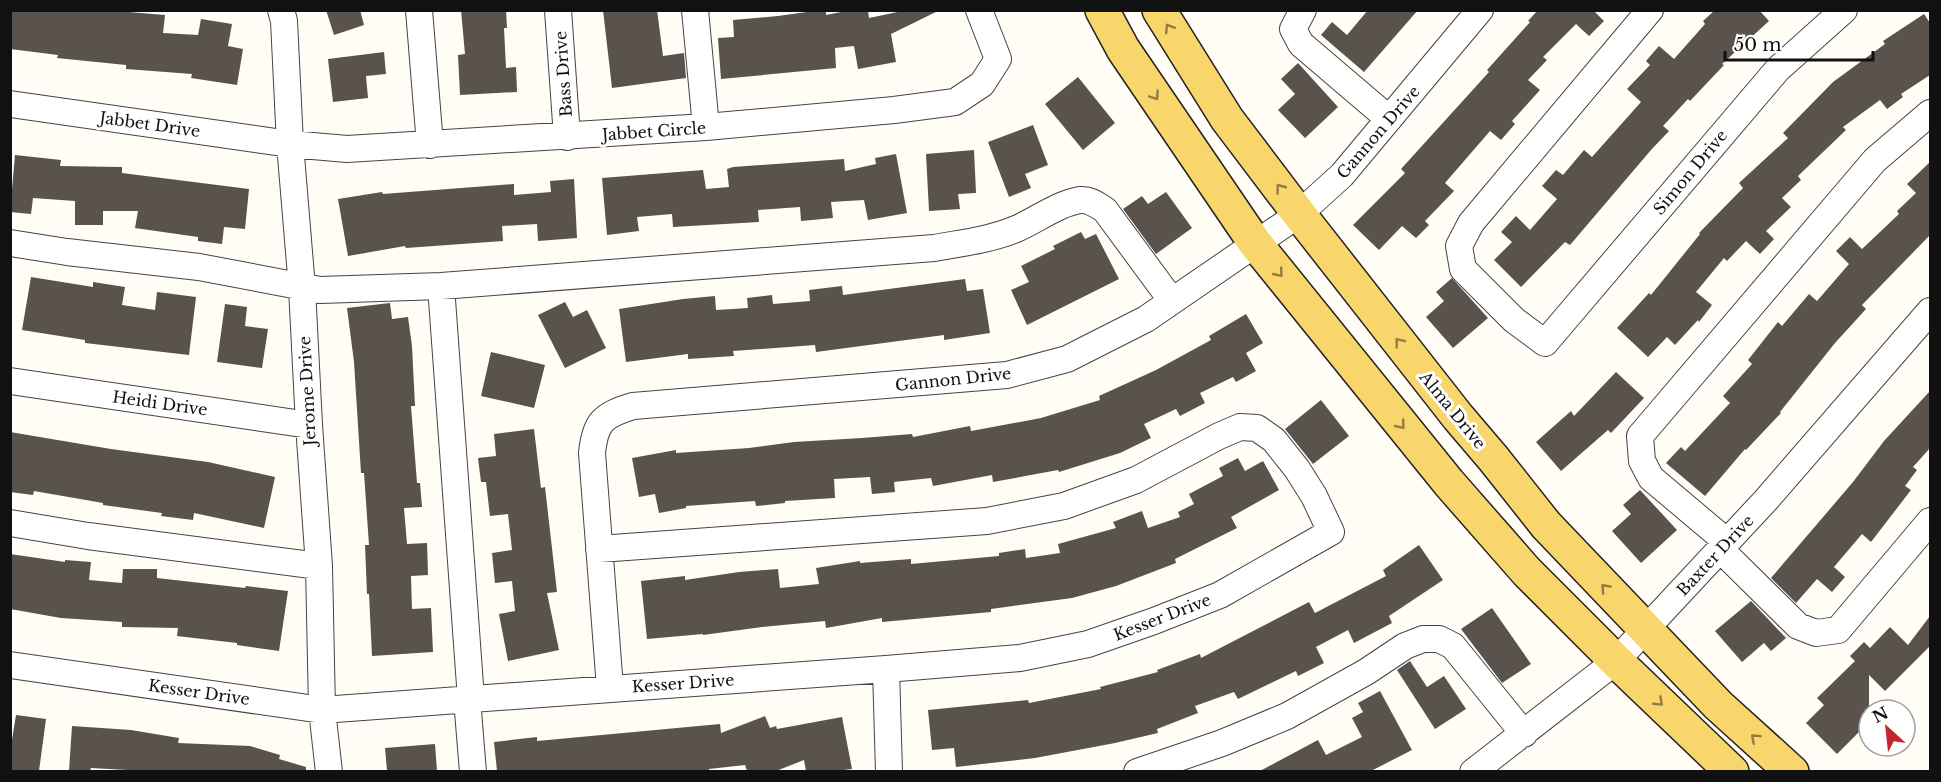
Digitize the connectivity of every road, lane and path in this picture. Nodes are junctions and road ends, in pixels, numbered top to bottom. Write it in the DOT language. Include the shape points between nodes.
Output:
graph roads {
  1 [pos="281,10"];
  2 [pos="419,10"];
  3 [pos="558,10"];
  4 [pos="695,10"];
  5 [pos="979,10"];
  6 [pos="1102,10"];
  7 [pos="1159,10"];
  8 [pos="1303,10"];
  9 [pos="1480,10"];
  10 [pos="1650,10"];
  11 [pos="1844,10"];
  12 [pos="10,104"];
  13 [pos="1930,113"];
  14 [pos="1389,119"];
  15 [pos="706,127"];
  16 [pos="567,137"];
  17 [pos="290,144"];
  18 [pos="430,145"];
  19 [pos="1299,214"];
  20 [pos="10,243"];
  21 [pos="1255,243"];
  22 [pos="441,285"];
  23 [pos="302,288"];
  24 [pos="1172,301"];
  25 [pos="1930,311"];
  26 [pos="10,381"];
  27 [pos="309,425"];
  28 [pos="1930,521"];
  29 [pos="10,523"];
  30 [pos="1724,545"];
  31 [pos="599,549"];
  32 [pos="318,566"];
  33 [pos="1646,631"];
  34 [pos="1616,661"];
  35 [pos="10,665"];
  36 [pos="886,669"];
  37 [pos="610,688"];
  38 [pos="469,699"];
  39 [pos="322,710"];
  40 [pos="1524,734"];
  41 [pos="329,771"];
  42 [pos="473,771"];
  43 [pos="889,771"];
  44 [pos="1137,771"];
  45 [pos="1473,771"];
  46 [pos="1732,771"];
  47 [pos="1792,771"];
  1 -- 17 [label="street, Jerome Drive"];
  2 -- 18 [label="street"];
  3 -- 16 [label="street, Bass Drive"];
  4 -- 15 [label="street"];
  5 -- 15 [label="street, Jabbet Circle" via="998,59 982,84 955,102"];
  6 -- 21 [label="main road, one-way" via="1123,49"];
  19 -- 7 [label="main road, Alma Drive, one-way" via="1227,118"];
  8 -- 14 [label="street" via="1293,29 1301,44"];
  9 -- 14 [label="street, Gannon Drive"];
  10 -- 11 [label="street, Simon Drive" via="1471,223 1459,246 1463,269 1514,320 1545,343 1778,69"];
  12 -- 17 [label="street, Jabbet Drive"];
  13 -- 30 [label="street" via="1875,160 1640,436 1642,461 1651,478"];
  14 -- 19 [label="street, Gannon Drive" via="1342,175"];
  15 -- 16 [label="street, Jabbet Circle"];
  16 -- 18 [label="street, Jabbet Circle"];
  17 -- 18 [label="street, Jabbet Circle" via="347,149"];
  17 -- 23 [label="street, Jerome Drive"];
  19 -- 21 [label="street, Gannon Drive"];
  33 -- 19 [label="main road, Alma Drive, one-way" via="1546,525"];
  20 -- 23 [label="street" via="199,267"];
  21 -- 24 [label="street, Gannon Drive"];
  21 -- 34 [label="main road, one-way" via="1449,483 1527,572"];
  22 -- 23 [label="street"];
  22 -- 24 [label="street" via="934,248 1015,230 1068,203 1083,200 1105,210"];
  22 -- 38 [label="street"];
  23 -- 27 [label="street, Jerome Drive"];
  24 -- 31 [label="street, Gannon Drive" via="1146,319 1067,359 1007,375 633,406 615,411 594,434"];
  25 -- 30 [label="street, Baxter Drive"];
  26 -- 27 [label="street, Heidi Drive"];
  27 -- 32 [label="street, Jerome Drive"];
  28 -- 30 [label="street" via="1838,630 1816,633 1798,626"];
  29 -- 32 [label="street"];
  30 -- 33 [label="street, Baxter Drive"];
  31 -- 36 [label="street, Kesser Drive" via="987,521 1064,506 1136,480 1240,427 1257,428 1274,440 1314,496 1331,532 1220,595 1088,644 1020,658"];
  31 -- 37 [label="street, Gannon Drive"];
  32 -- 39 [label="street, Jerome Drive"];
  33 -- 34 [label="street, Baxter Drive"];
  47 -- 33 [label="main road, Alma Drive, one-way" via="1718,705"];
  34 -- 40 [label="street, Baxter Drive"];
  34 -- 46 [label="main road, one-way"];
  35 -- 39 [label="street, Kesser Drive"];
  36 -- 37 [label="street, Kesser Drive"];
  36 -- 43 [label="street"];
  37 -- 38 [label="street, Kesser Drive"];
  38 -- 39 [label="street, Kesser Drive"];
  38 -- 42 [label="street"];
  39 -- 41 [label="street, Jerome Drive"];
  40 -- 44 [label="street" via="1453,646 1439,639 1423,639 1287,716"];
  40 -- 45 [label="street, Baxter Drive"];
}
